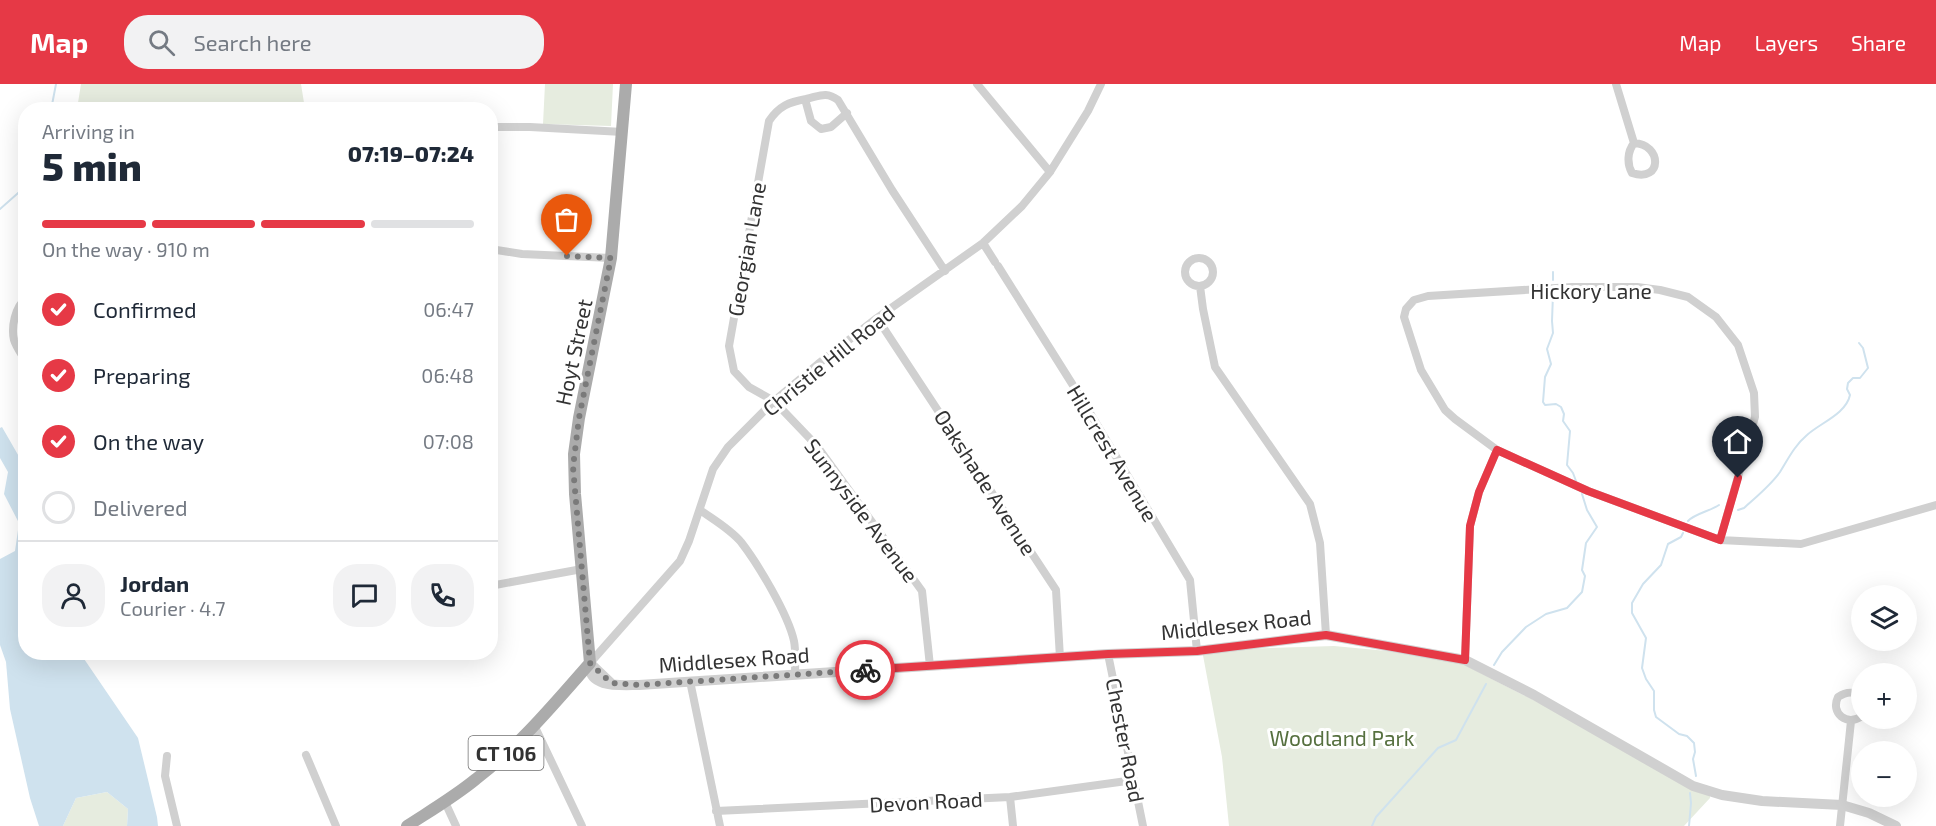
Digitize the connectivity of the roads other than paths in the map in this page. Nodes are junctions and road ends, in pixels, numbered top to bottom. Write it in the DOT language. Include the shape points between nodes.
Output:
graph roads {
  1 [pos="626,84"];
  2 [pos="977,84"];
  3 [pos="1101,84"];
  4 [pos="1616,84"];
  5 [pos="805,99"];
  6 [pos="847,113"];
  7 [pos="498,126"];
  8 [pos="623,132"];
  9 [pos="1634,143"];
  10 [pos="1050,172"];
  11 [pos="983,243"];
  12 [pos="498,250"];
  13 [pos="611,258"];
  14 [pos="945,271"];
  15 [pos="1200,286"];
  16 [pos="18,310"];
  17 [pos="878,318"];
  18 [pos="18,348"];
  19 [pos="774,401"];
  20 [pos="1497,450"];
  21 [pos="1936,505"];
  22 [pos="700,510"];
  23 [pos="1720,540"];
  24 [pos="582,569"];
  25 [pos="498,585"];
  26 [pos="1326,635"];
  27 [pos="1197,651"];
  28 [pos="1108,654"];
  29 [pos="1060,658"];
  30 [pos="1465,660"];
  31 [pos="590,663"];
  32 [pos="930,666"];
  33 [pos="795,674"];
  34 [pos="690,681"];
  35 [pos="1851,693"];
  36 [pos="1851,721"];
  37 [pos="534,725"];
  38 [pos="306,755"];
  39 [pos="167,756"];
  40 [pos="1134,780"];
  41 [pos="1011,797"];
  42 [pos="445,802"];
  43 [pos="1842,806"];
  44 [pos="716,811"];
  45 [pos="177,826"];
  46 [pos="336,826"];
  47 [pos="407,826"];
  48 [pos="456,826"];
  49 [pos="582,826"];
  50 [pos="720,826"];
  51 [pos="1013,826"];
  52 [pos="1143,826"];
  53 [pos="1840,826"];
  54 [pos="1896,826"];
  1 -- 8 [label="main road, Hoyt Street"];
  2 -- 10 [label="street"];
  3 -- 10 [label="street, Christie Hill Road"];
  4 -- 9 [label="street"];
  5 -- 6 [label="street, Georgian Lane" via="824,93 831,95"];
  5 -- 6 [label="street" via="811,121 821,129 831,127"];
  5 -- 19 [label="street, Georgian Lane" via="787,103 769,120 729,346 734,371 750,387"];
  6 -- 14 [label="street, Georgian Lane"];
  7 -- 8 [label="street"];
  8 -- 13 [label="main road, Hoyt Street"];
  10 -- 11 [label="street, Christie Hill Road"];
  11 -- 14 [label="street, Christie Hill Road"];
  11 -- 27 [label="street, Hillcrest Avenue" via="1190,580"];
  12 -- 13 [label="street"];
  13 -- 24 [label="main road, Hoyt Street" via="574,454"];
  14 -- 17 [label="street, Christie Hill Road"];
  15 -- 26 [label="street" via="1215,367 1310,504 1320,543"];
  16 -- 18 [label="street" via="14,321"];
  17 -- 19 [label="street, Christie Hill Road"];
  17 -- 29 [label="street, Oakshade Avenue" via="1056,590"];
  19 -- 22 [label="street, Christie Hill Road" via="728,447 713,469"];
  19 -- 32 [label="street, Sunnyside Avenue" via="817,446 922,591"];
  20 -- 23 [label="street" via="1588,491"];
  20 -- 23 [label="street, Hickory Lane" via="1455,419 1421,370 1404,317 1414,300 1428,296 1612,286 1688,297 1716,317 1738,345 1754,393 1755,417"];
  20 -- 30 [label="street" via="1470,526"];
  21 -- 23 [label="street" via="1801,544"];
  22 -- 31 [label="street, Christie Hill Road" via="680,561"];
  22 -- 33 [label="street" via="740,541 770,588 794,642"];
  24 -- 25 [label="street"];
  24 -- 31 [label="main road, Hoyt Street"];
  26 -- 27 [label="street, Middlesex Road"];
  26 -- 30 [label="street, Middlesex Road"];
  27 -- 28 [label="street, Middlesex Road"];
  28 -- 29 [label="street, Middlesex Road"];
  28 -- 40 [label="street, Chester Road"];
  29 -- 32 [label="street, Middlesex Road"];
  30 -- 43 [label="street, Middlesex Road" via="1544,700 1693,786 1762,801"];
  31 -- 34 [label="street, Middlesex Road" via="611,683"];
  31 -- 37 [label="main road, CT 106"];
  32 -- 33 [label="street, Middlesex Road"];
  33 -- 34 [label="street, Middlesex Road"];
  34 -- 44 [label="street"];
  35 -- 36 [label="street" via="1836,700 1839,715"];
  36 -- 43 [label="street"];
  37 -- 42 [label="main road, CT 106" via="493,765"];
  37 -- 49 [label="street"];
  38 -- 46 [label="street"];
  39 -- 45 [label="street" via="165,776"];
  40 -- 41 [label="street, Devon Road"];
  40 -- 52 [label="street, Chester Road"];
  41 -- 44 [label="street, Devon Road"];
  41 -- 51 [label="street"];
  42 -- 47 [label="main road, CT 106"];
  42 -- 48 [label="street"];
  43 -- 53 [label="street"];
  43 -- 54 [label="street, Middlesex Road"];
  44 -- 50 [label="street"];
}
